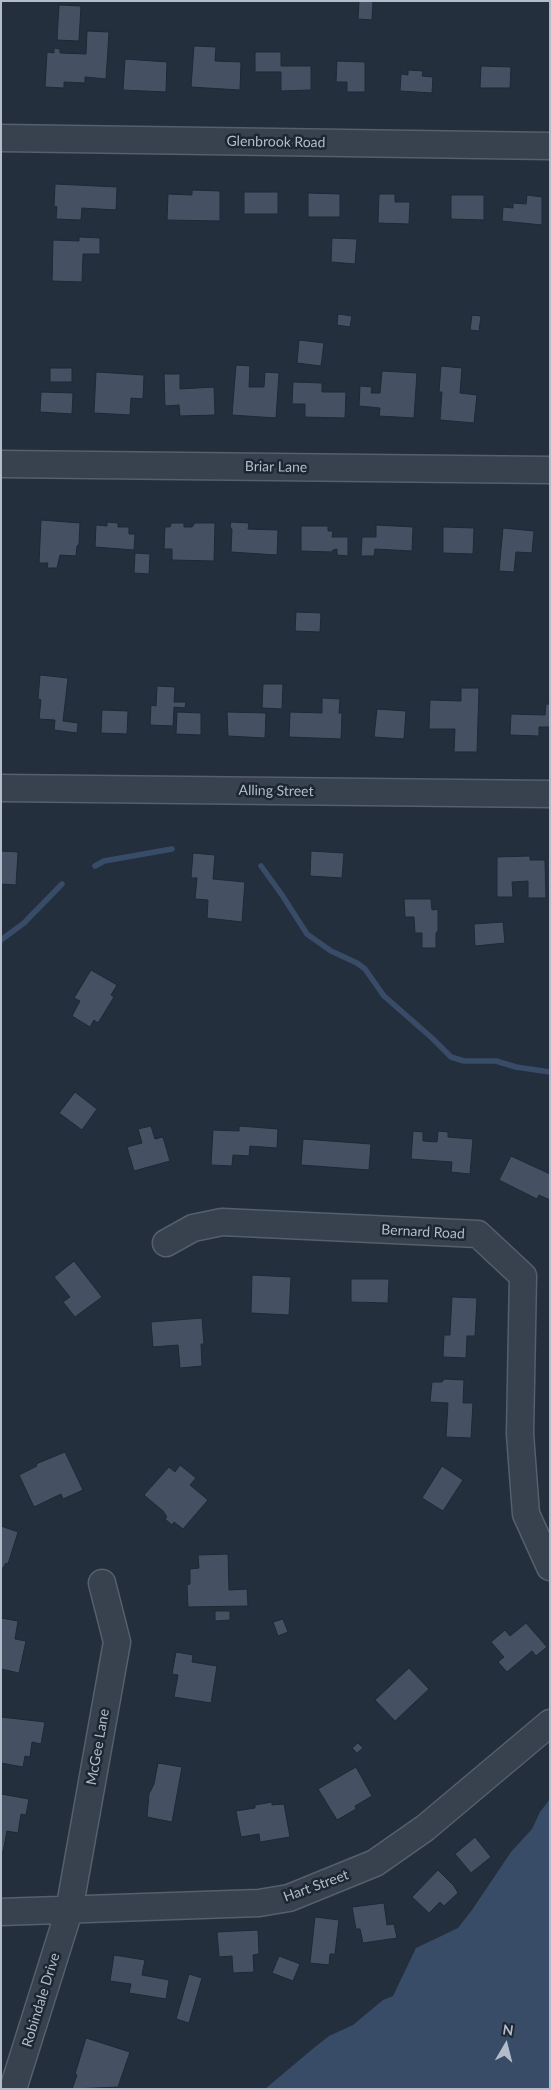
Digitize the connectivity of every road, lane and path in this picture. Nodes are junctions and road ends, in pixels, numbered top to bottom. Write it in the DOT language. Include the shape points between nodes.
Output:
graph roads {
  1 [pos="1,138"];
  2 [pos="550,146"];
  3 [pos="1,464"];
  4 [pos="550,470"];
  5 [pos="1,788"];
  6 [pos="550,794"];
  7 [pos="166,1243"];
  8 [pos="550,1567"];
  9 [pos="102,1583"];
  10 [pos="550,1723"];
  11 [pos="69,1911"];
  12 [pos="1,1912"];
  13 [pos="13,2089"];
  1 -- 2 [label="street, Glenbrook Road"];
  3 -- 4 [label="street, Briar Lane"];
  5 -- 6 [label="street, Alling Street"];
  7 -- 8 [label="street, Bernard Road" via="194,1228 222,1222 478,1234 523,1276 520,1434 526,1514"];
  9 -- 11 [label="street, McGee Lane" via="116,1642"];
  10 -- 11 [label="street, Hart Street" via="425,1828 374,1863 314,1889 260,1903"];
  11 -- 12 [label="street, Hart Street"];
  11 -- 13 [label="street, Robindale Drive"];
}
